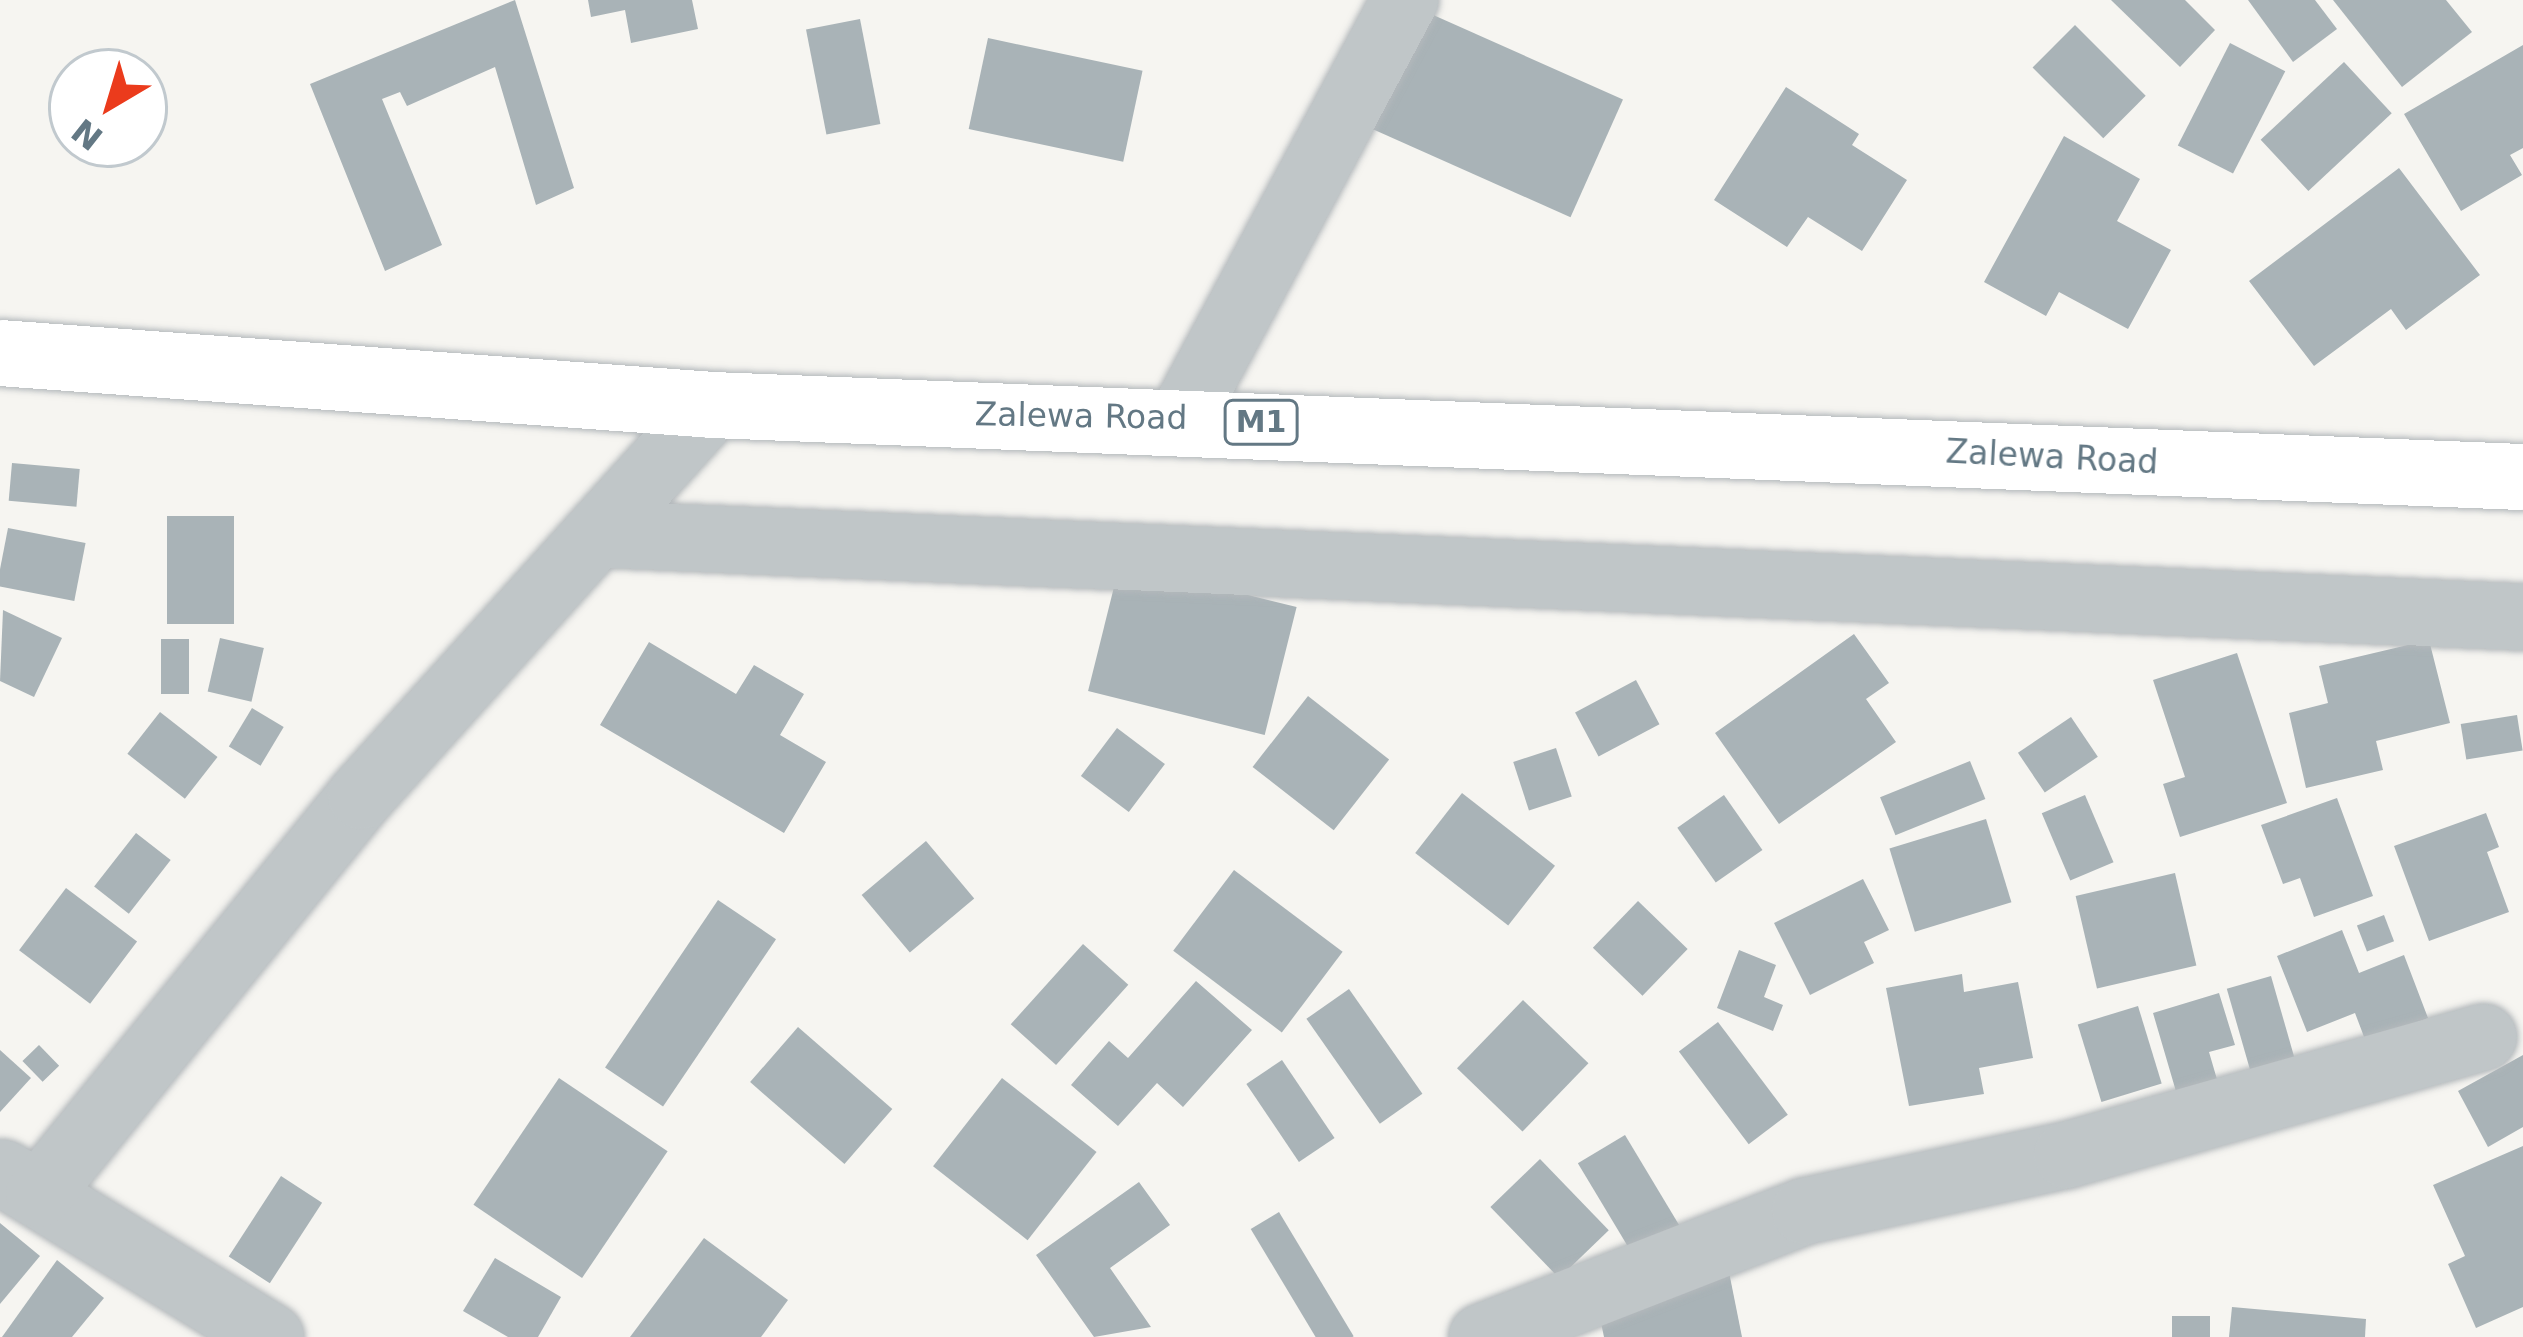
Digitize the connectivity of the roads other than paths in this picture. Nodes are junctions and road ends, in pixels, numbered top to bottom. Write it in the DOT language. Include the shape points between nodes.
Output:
graph roads {
  1 [pos="1405,0"];
  2 [pos="0,353"];
  3 [pos="713,404"];
  4 [pos="1182,418"];
  5 [pos="2523,477"];
  6 [pos="597,534"];
  7 [pos="2523,617"];
  8 [pos="2484,1037"];
  9 [pos="20,1183"];
  10 [pos="271,1337"];
  11 [pos="1482,1337"];
  1 -- 4 [label="street"];
  2 -- 3 [label="highway, Zalewa Road / M1"];
  3 -- 4 [label="highway, Zalewa Road / M1"];
  3 -- 6 [label="street"];
  4 -- 5 [label="highway, Zalewa Road / M1"];
  6 -- 7 [label="street"];
  6 -- 9 [label="street"];
  8 -- 11 [label="street" via="2067,1155 1805,1211"];
  9 -- 10 [label="street"];
}
